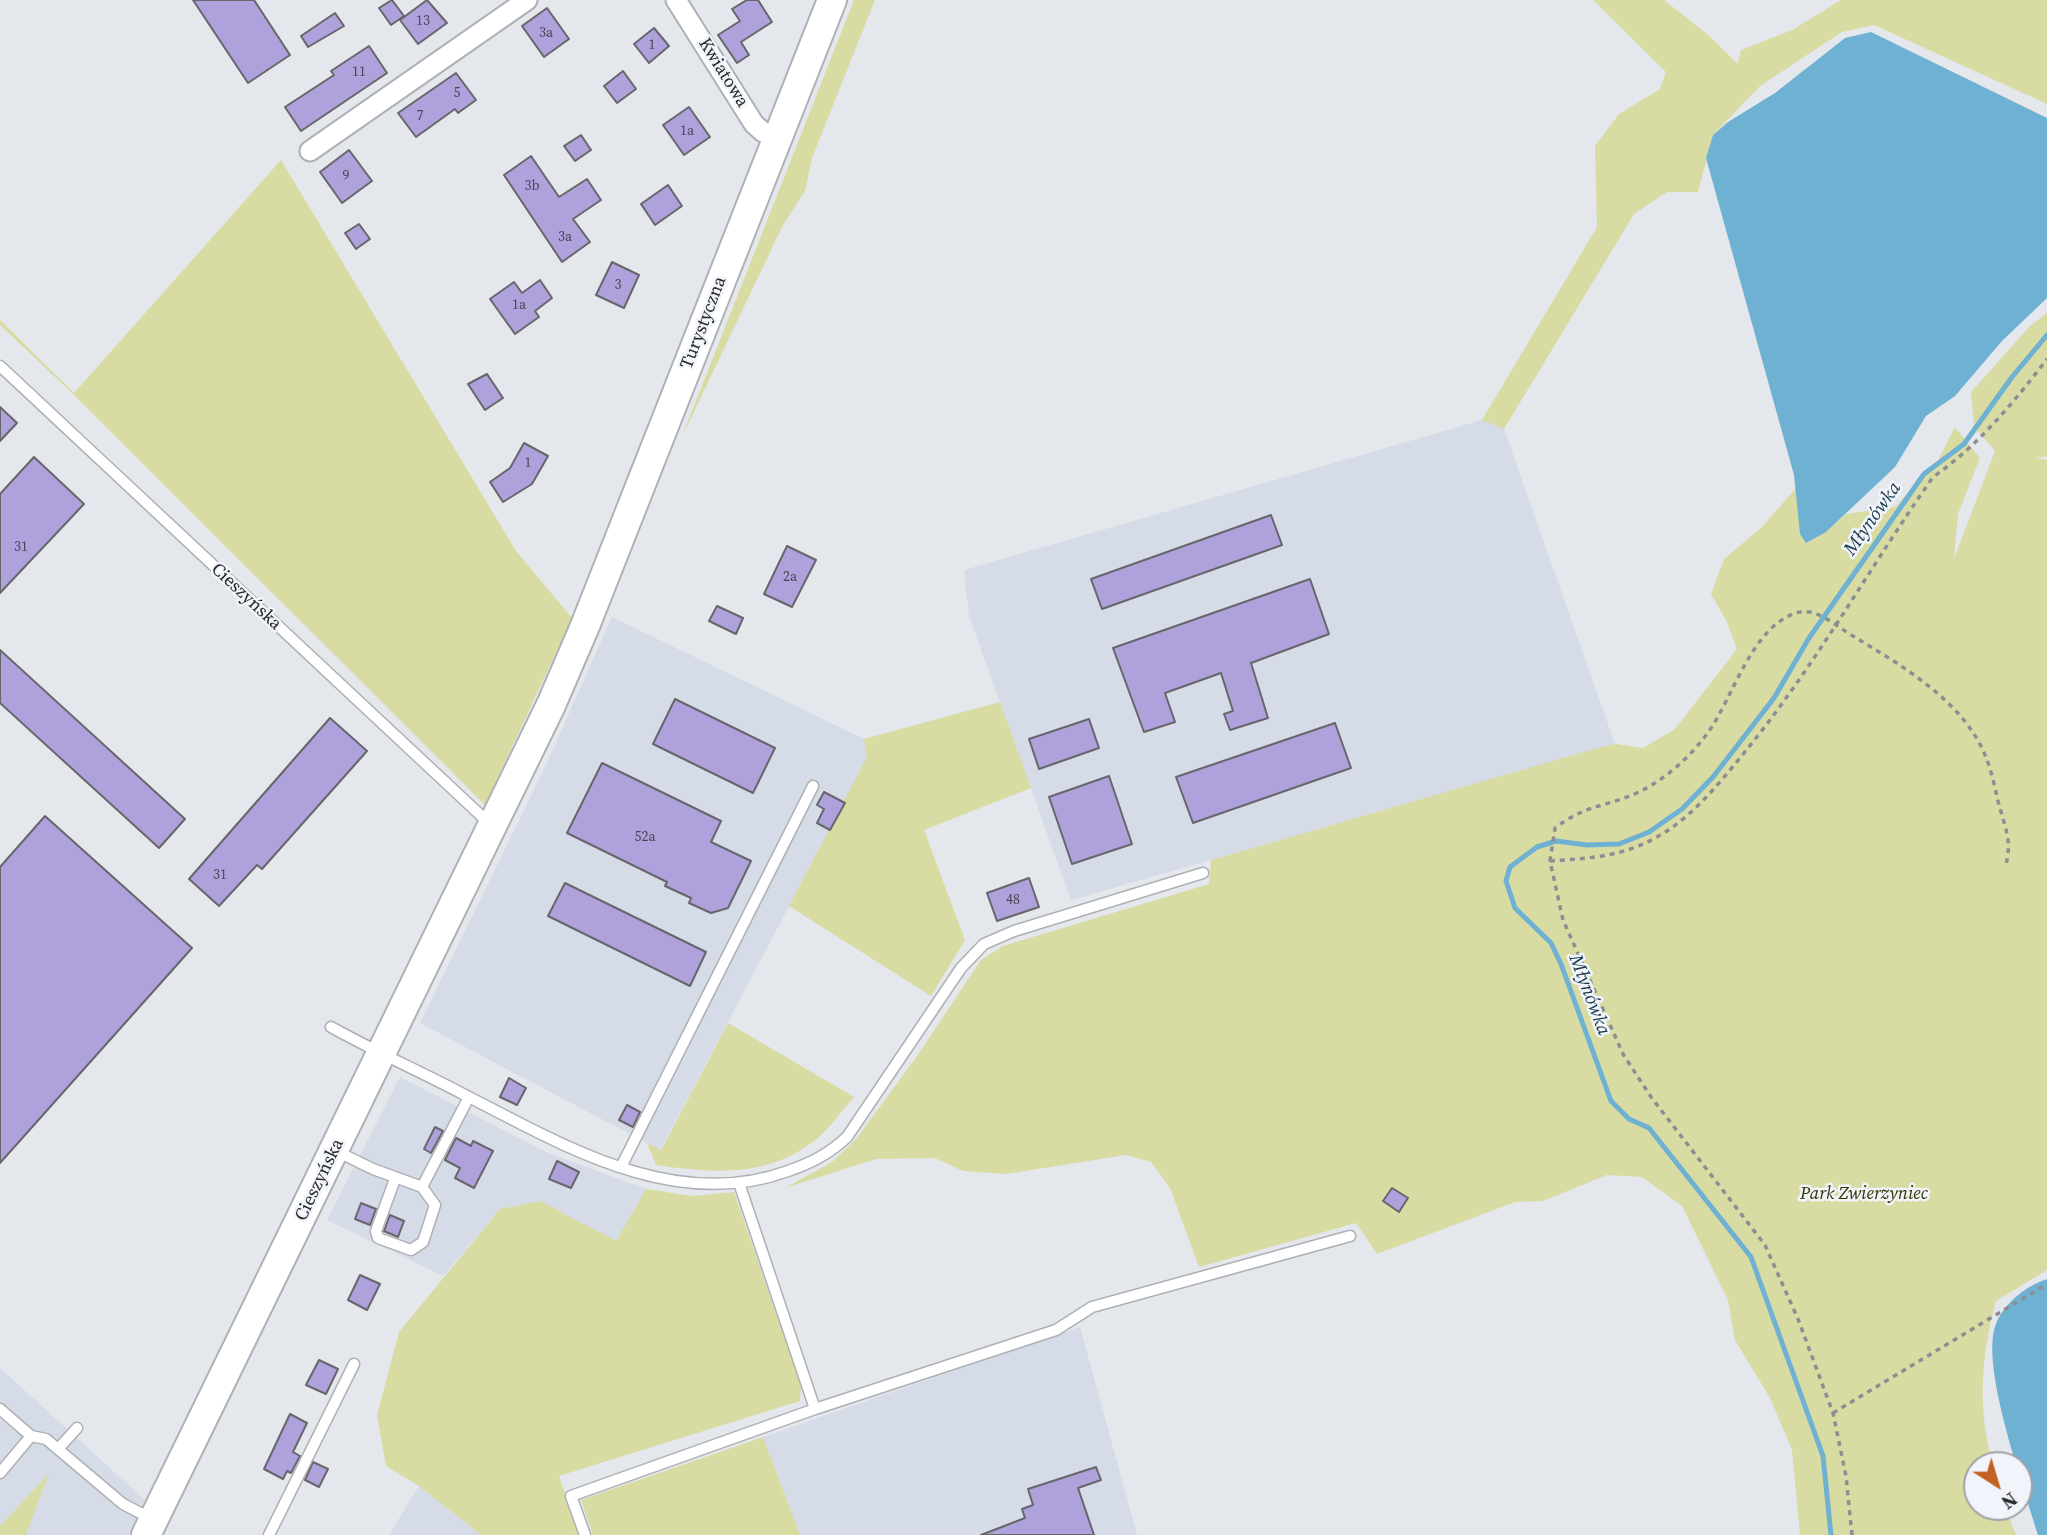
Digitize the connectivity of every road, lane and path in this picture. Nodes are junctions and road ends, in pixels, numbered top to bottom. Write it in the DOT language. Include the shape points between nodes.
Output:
graph roads {
  1 [pos="527,0"];
  2 [pos="676,0"];
  3 [pos="832,0"];
  4 [pos="776,138"];
  5 [pos="310,151"];
  6 [pos="2047,359"];
  7 [pos="0,366"];
  8 [pos="1837,627"];
  9 [pos="577,645"];
  10 [pos="813,786"];
  11 [pos="494,826"];
  12 [pos="1550,861"];
  13 [pos="2005,868"];
  14 [pos="1203,873"];
  15 [pos="331,1027"];
  16 [pos="383,1053"];
  17 [pos="469,1097"];
  18 [pos="335,1150"];
  19 [pos="621,1167"];
  20 [pos="395,1179"];
  21 [pos="738,1182"];
  22 [pos="422,1187"];
  23 [pos="1350,1236"];
  24 [pos="2047,1284"];
  25 [pos="354,1364"];
  26 [pos="0,1409"];
  27 [pos="815,1409"];
  28 [pos="1833,1413"];
  29 [pos="77,1428"];
  30 [pos="31,1436"];
  31 [pos="58,1449"];
  32 [pos="0,1473"];
  33 [pos="150,1527"];
  34 [pos="268,1535"];
  35 [pos="585,1535"];
  36 [pos="1852,1535"];
  1 -- 5 [label="street"];
  2 -- 4 [label="street, Kwiatowa" via="757,128"];
  3 -- 4 [label="main road, Turystyczna"];
  4 -- 9 [label="main road, Turystyczna"];
  6 -- 8 [label="path" via="1958,460 1933,477"];
  7 -- 11 [label="lane, Cieszyńska"];
  8 -- 12 [label="path" via="1783,705 1683,821 1642,845 1589,858"];
  8 -- 12 [label="path" via="1815,612 1796,613 1774,627 1746,663 1710,730 1676,768 1630,796 1577,812 1555,828"];
  8 -- 13 [label="path" via="1944,699 1968,727 1987,758 2011,848"];
  9 -- 11 [label="main road, Cieszyńska"];
  10 -- 19 [label="lane"];
  11 -- 16 [label="main road, Cieszyńska"];
  12 -- 28 [label="path" via="1563,920 1623,1054 1765,1245"];
  14 -- 21 [label="lane" via="984,944 961,968 847,1137 824,1156 770,1178"];
  15 -- 16 [label="lane"];
  16 -- 17 [label="lane"];
  16 -- 18 [label="main road, Cieszyńska"];
  17 -- 19 [label="lane" via="562,1146"];
  17 -- 22 [label="lane"];
  18 -- 20 [label="lane"];
  18 -- 33 [label="main road, Cieszyńska"];
  19 -- 21 [label="lane" via="689,1183"];
  20 -- 22 [label="lane"];
  20 -- 22 [label="lane" via="377,1238 411,1250 423,1242 435,1205"];
  21 -- 27 [label="lane"];
  23 -- 27 [label="lane" via="1092,1307 1056,1330"];
  24 -- 28 [label="path"];
  25 -- 34 [label="lane"];
  26 -- 30 [label="lane"];
  27 -- 35 [label="lane" via="571,1496"];
  28 -- 36 [label="path"];
  29 -- 31 [label="lane"];
  30 -- 31 [label="lane" via="46,1439"];
  30 -- 32 [label="lane"];
  31 -- 33 [label="lane"];
}
